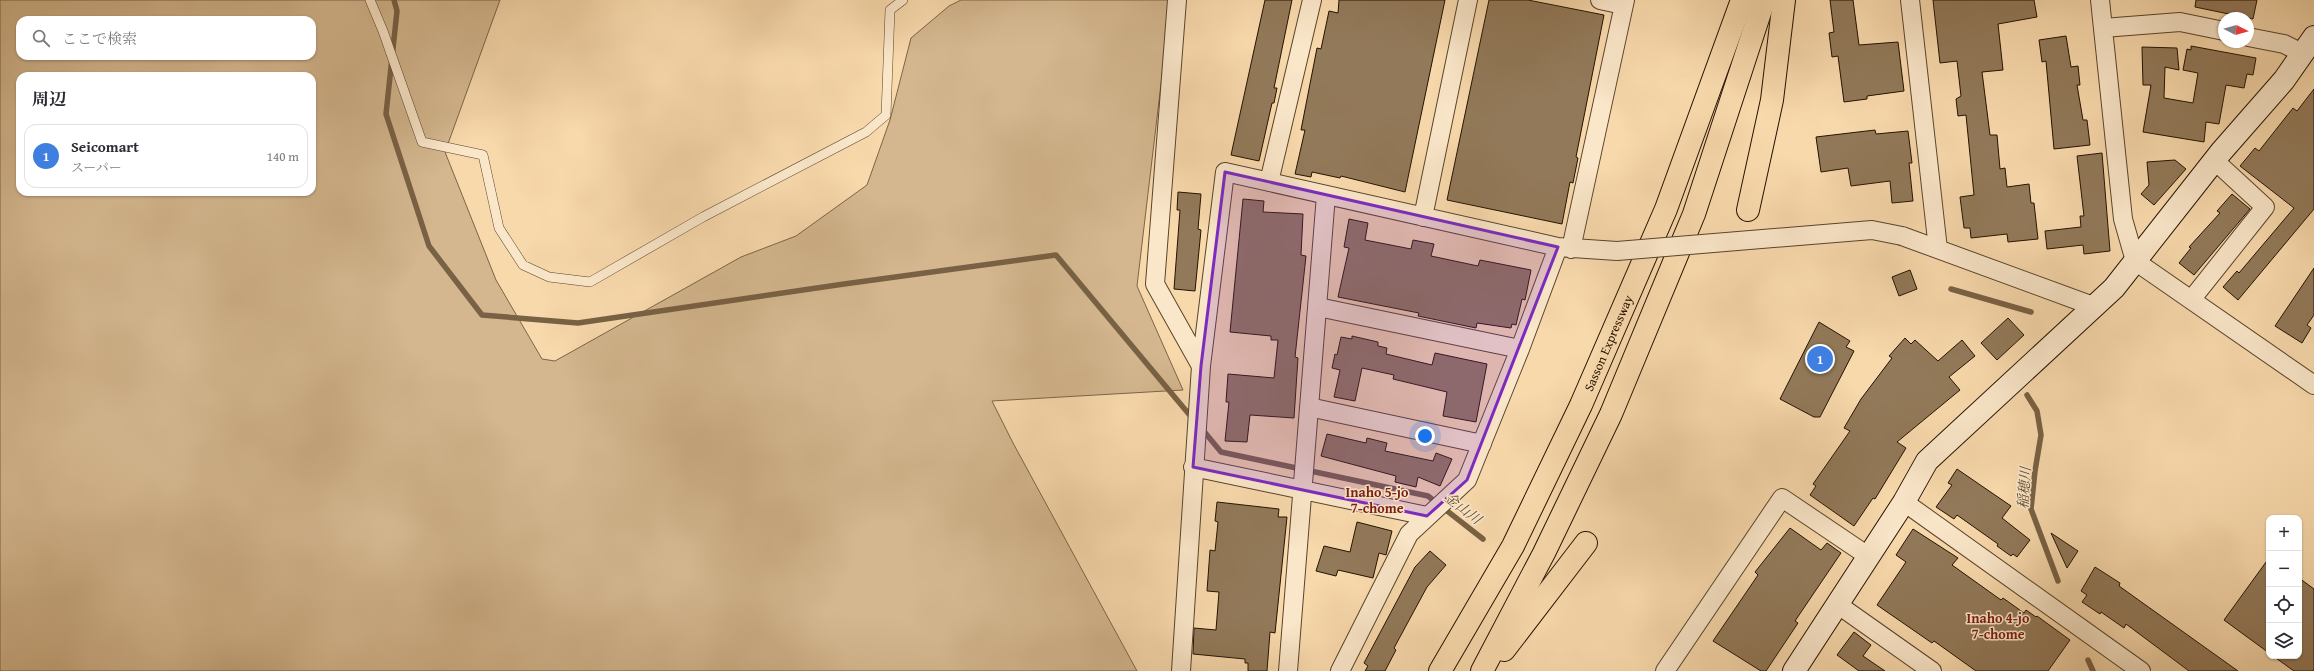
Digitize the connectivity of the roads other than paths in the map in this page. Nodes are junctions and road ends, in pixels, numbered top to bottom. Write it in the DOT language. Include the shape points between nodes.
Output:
graph roads {
  1 [pos="370,0"];
  2 [pos="903,0"];
  3 [pos="1177,0"];
  4 [pos="1312,0"];
  5 [pos="1468,0"];
  6 [pos="1600,0"];
  7 [pos="1742,0"];
  8 [pos="1764,0"];
  9 [pos="1784,0"];
  10 [pos="1910,0"];
  11 [pos="2100,0"];
  12 [pos="1624,3"];
  13 [pos="2103,28"];
  14 [pos="2218,30"];
  15 [pos="2254,37"];
  16 [pos="2308,45"];
  17 [pos="2214,160"];
  18 [pos="1269,182"];
  19 [pos="1326,195"];
  20 [pos="1748,210"];
  21 [pos="1423,217"];
  22 [pos="1564,248"];
  23 [pos="1938,249"];
  24 [pos="2135,261"];
  25 [pos="2191,300"];
  26 [pos="1318,306"];
  27 [pos="2093,306"];
  28 [pos="1520,349"];
  29 [pos="1200,366"];
  30 [pos="2314,385"];
  31 [pos="1309,407"];
  32 [pos="1482,444"];
  33 [pos="1193,467"];
  34 [pos="1303,486"];
  35 [pos="1904,502"];
  36 [pos="1429,515"];
  37 [pos="1586,543"];
  38 [pos="1868,556"];
  39 [pos="1837,604"];
  40 [pos="1181,671"];
  41 [pos="1288,671"];
  42 [pos="1340,671"];
  43 [pos="1440,671"];
  44 [pos="1482,671"];
  45 [pos="1487,671"];
  46 [pos="1665,671"];
  47 [pos="1794,671"];
  48 [pos="1932,671"];
  49 [pos="2141,671"];
  1 -- 2 [label="lane" via="385,35 422,142 484,155 499,228 523,265 549,277 590,282 703,217 866,132 886,115 890,10"];
  3 -- 29 [label="street" via="1155,284"];
  4 -- 18 [label="street"];
  5 -- 21 [label="street"];
  6 -- 12 [label="street"];
  7 -- 43 [label="highway, Sasson Expressway" via="1666,209 1581,405 1513,546"];
  8 -- 44 [label="highway" via="1694,214 1612,414 1544,553"];
  9 -- 20 [label="highway" via="1772,100"];
  10 -- 23 [label="street"];
  11 -- 13 [label="street"];
  12 -- 22 [label="street"];
  13 -- 14 [label="street" via="2180,22"];
  13 -- 24 [label="street" via="2123,219"];
  15 -- 16 [label="street" via="2284,44"];
  16 -- 17 [label="street" via="2284,80"];
  17 -- 24 [label="street"];
  17 -- 25 [label="street" via="2265,207"];
  18 -- 19 [label="street"];
  18 -- 29 [label="street" via="1225,172"];
  19 -- 21 [label="street"];
  19 -- 26 [label="street"];
  21 -- 22 [label="street"];
  22 -- 23 [label="street, bridge" via="1617,251 1872,230 1902,236"];
  22 -- 28 [label="street"];
  23 -- 27 [label="street"];
  24 -- 25 [label="street"];
  24 -- 27 [label="street" via="2114,288"];
  25 -- 30 [label="street"];
  26 -- 28 [label="street"];
  26 -- 31 [label="street"];
  27 -- 35 [label="street" via="1927,461"];
  28 -- 32 [label="street"];
  29 -- 33 [label="street"];
  31 -- 32 [label="street"];
  31 -- 34 [label="street"];
  32 -- 36 [label="street" via="1466,480"];
  33 -- 34 [label="street"];
  33 -- 40 [label="street"];
  34 -- 36 [label="street"];
  34 -- 41 [label="street"];
  35 -- 38 [label="street"];
  35 -- 49 [label="street"];
  36 -- 42 [label="street" via="1409,534"];
  37 -- 45 [label="highway"];
  38 -- 39 [label="street"];
  38 -- 46 [label="street" via="1782,498"];
  39 -- 47 [label="street"];
  39 -- 48 [label="street"];
}
